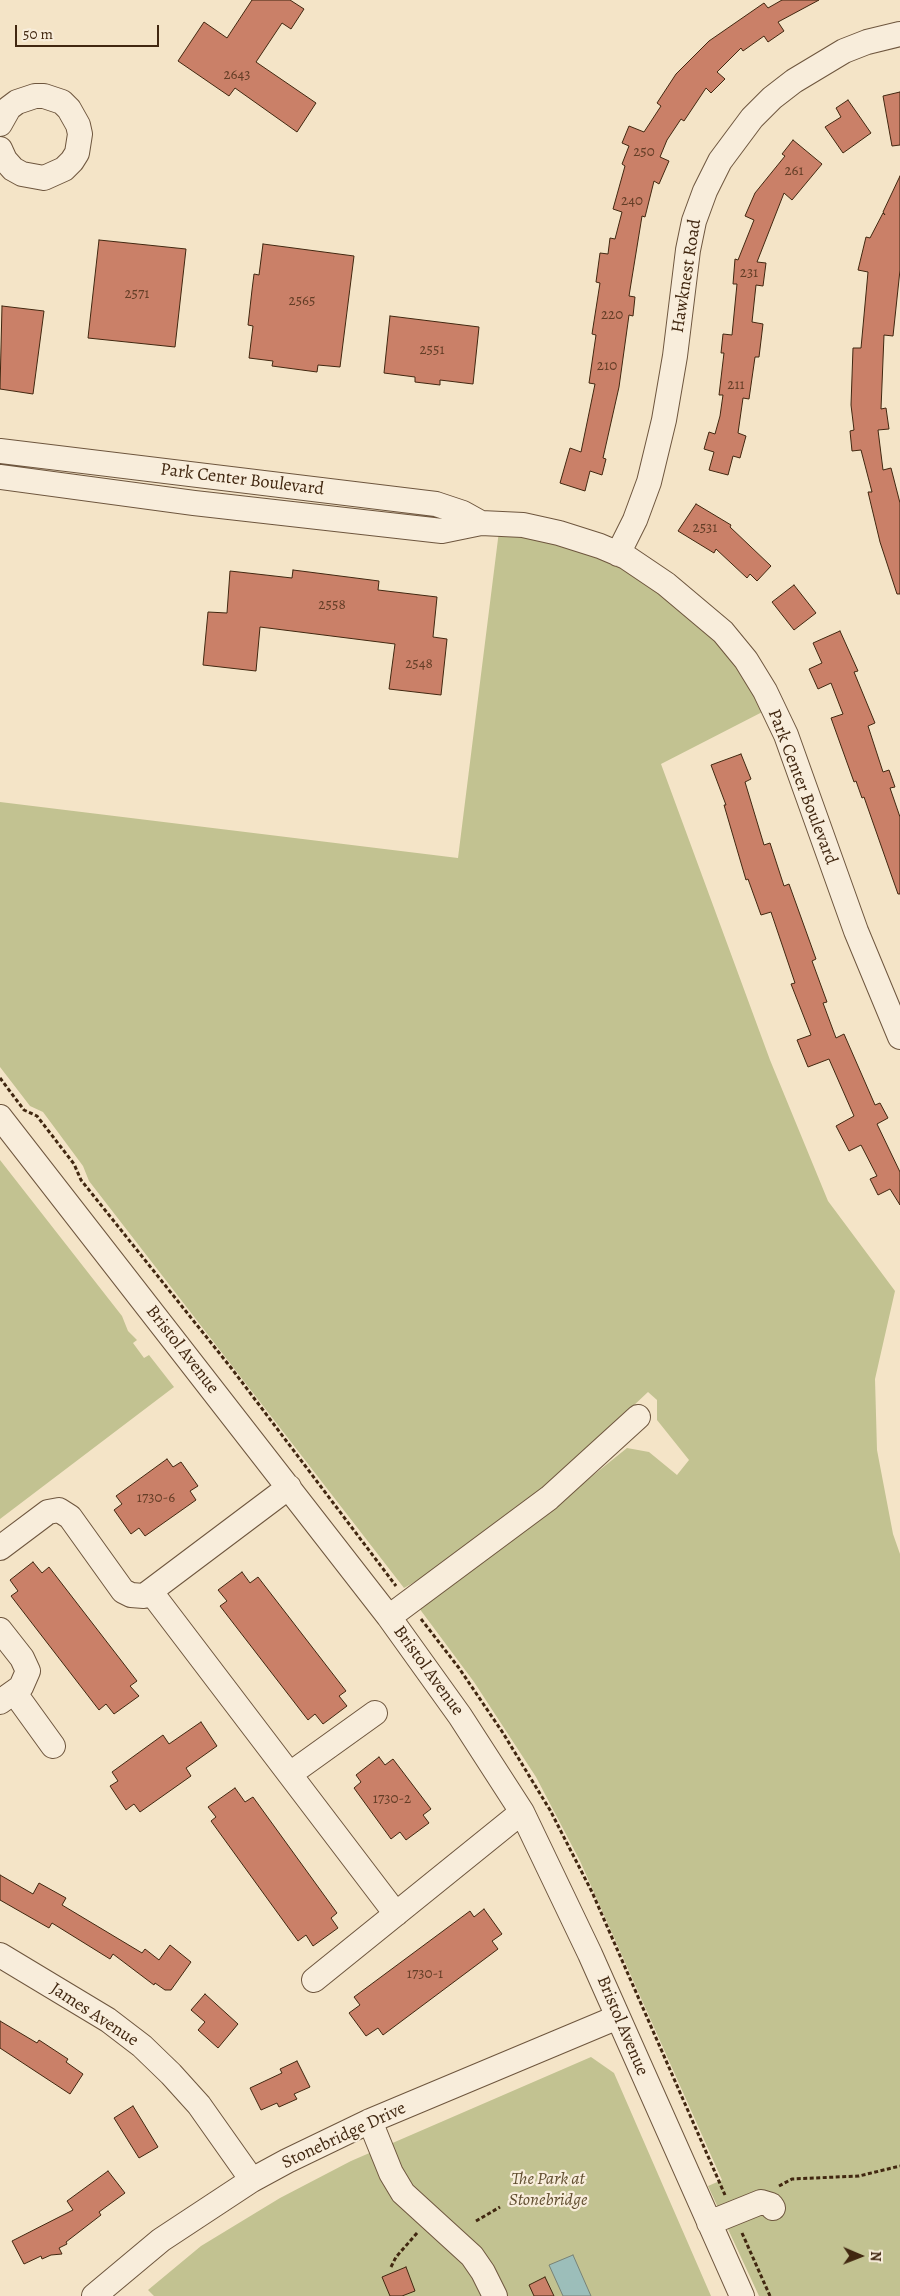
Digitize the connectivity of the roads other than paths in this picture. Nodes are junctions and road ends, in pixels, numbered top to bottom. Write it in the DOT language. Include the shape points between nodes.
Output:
graph roads {
  1 [pos="900,34"];
  2 [pos="0,124"];
  3 [pos="2,158"];
  4 [pos="0,451"];
  5 [pos="0,477"];
  6 [pos="481,523"];
  7 [pos="618,554"];
  8 [pos="900,1037"];
  9 [pos="0,1117"];
  10 [pos="638,1418"];
  11 [pos="289,1487"];
  12 [pos="0,1548"];
  13 [pos="151,1592"];
  14 [pos="389,1617"];
  15 [pos="0,1630"];
  16 [pos="7,1697"];
  17 [pos="375,1713"];
  18 [pos="53,1746"];
  19 [pos="290,1774"];
  20 [pos="522,1812"];
  21 [pos="396,1914"];
  22 [pos="0,1955"];
  23 [pos="314,1980"];
  24 [pos="618,2017"];
  25 [pos="370,2121"];
  26 [pos="252,2180"];
  27 [pos="769,2206"];
  28 [pos="709,2223"];
  29 [pos="94,2296"];
  30 [pos="495,2296"];
  31 [pos="742,2296"];
  1 -- 7 [label="street, Hawknest Road" via="844,51 794,81 752,118 720,161 704,191 692,231 675,356 649,482"];
  2 -- 3 [label="street" via="9,108 17,102 44,96 62,102 69,109 80,134 77,153 55,175 44,178 28,176 12,168"];
  4 -- 6 [label="street, Park Center Boulevard" via="436,504"];
  5 -- 6 [label="street, Park Center Boulevard" via="442,531"];
  6 -- 7 [label="street, Park Center Boulevard" via="543,529"];
  7 -- 8 [label="street, Park Center Boulevard" via="666,584 723,632 765,691 786,735 856,931"];
  9 -- 11 [label="street, Bristol Avenue"];
  10 -- 14 [label="street" via="549,1498"];
  11 -- 13 [label="street"];
  11 -- 14 [label="street, Bristol Avenue"];
  12 -- 13 [label="street" via="48,1512 59,1510 70,1517 123,1591 138,1596"];
  13 -- 19 [label="street"];
  14 -- 20 [label="street, Bristol Avenue" via="460,1716"];
  15 -- 16 [label="street" via="28,1671 25,1681"];
  16 -- 18 [label="street"];
  17 -- 19 [label="street"];
  19 -- 21 [label="street"];
  20 -- 21 [label="street"];
  20 -- 24 [label="street, Bristol Avenue"];
  21 -- 23 [label="street"];
  22 -- 26 [label="street, James Avenue" via="108,2020 142,2046 199,2105"];
  24 -- 25 [label="street, Stonebridge Drive"];
  24 -- 28 [label="street, Bristol Avenue"];
  25 -- 26 [label="street, Stonebridge Drive"];
  25 -- 30 [label="street" via="403,2193 472,2256"];
  26 -- 29 [label="street, Stonebridge Drive" via="161,2240"];
  27 -- 28 [label="street" via="756,2203"];
  28 -- 31 [label="street, Bristol Avenue"];
}
